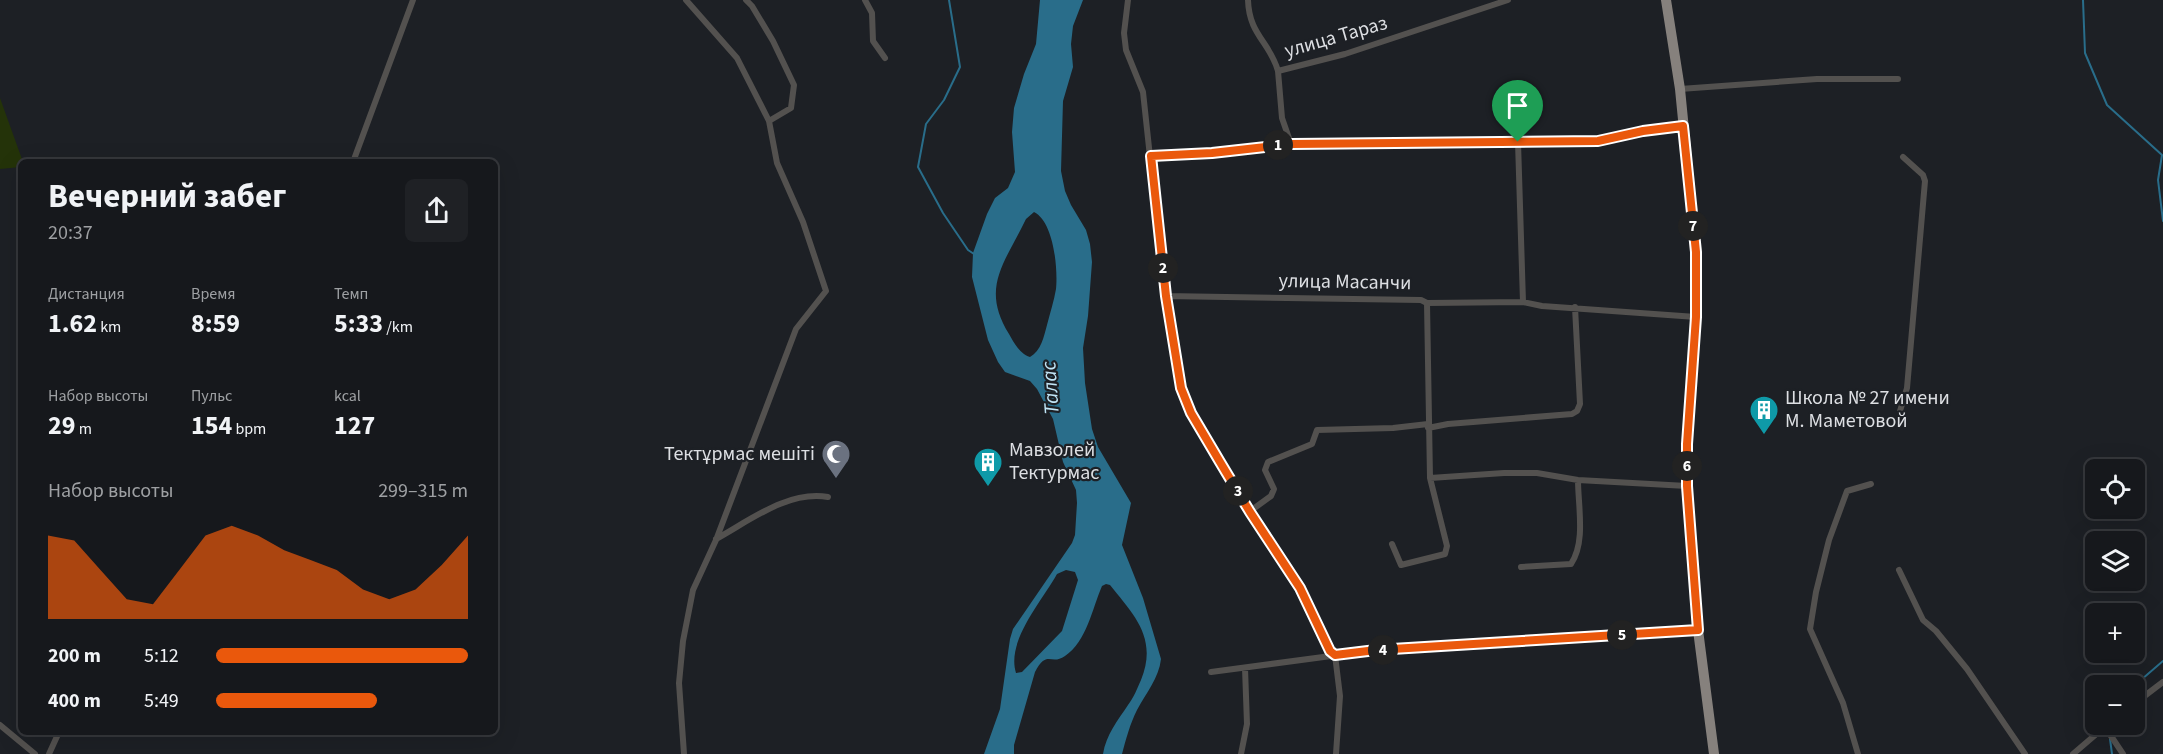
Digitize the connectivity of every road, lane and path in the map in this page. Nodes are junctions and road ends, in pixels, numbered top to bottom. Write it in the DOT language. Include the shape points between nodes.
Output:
graph roads {
  1 [pos="413,0"];
  2 [pos="686,0"];
  3 [pos="746,0"];
  4 [pos="865,0"];
  5 [pos="1128,0"];
  6 [pos="1248,0"];
  7 [pos="1508,0"];
  8 [pos="1666,0"];
  9 [pos="885,58"];
  10 [pos="1278,71"];
  11 [pos="1898,79"];
  12 [pos="1680,89"];
  13 [pos="768,121"];
  14 [pos="1683,126"];
  15 [pos="1518,142"];
  16 [pos="1291,144"];
  17 [pos="1151,156"];
  18 [pos="1903,157"];
  19 [pos="354,159"];
  20 [pos="1166,296"];
  21 [pos="1523,302"];
  22 [pos="1427,303"];
  23 [pos="1575,307"];
  24 [pos="1696,317"];
  25 [pos="1900,411"];
  26 [pos="1428,426"];
  27 [pos="1430,478"];
  28 [pos="1578,480"];
  29 [pos="1871,484"];
  30 [pos="1687,486"];
  31 [pos="828,497"];
  32 [pos="1250,512"];
  33 [pos="716,540"];
  34 [pos="1392,544"];
  35 [pos="1521,567"];
  36 [pos="1899,570"];
  37 [pos="1698,630"];
  38 [pos="1335,655"];
  39 [pos="1245,668"];
  40 [pos="1211,672"];
  41 [pos="2163,682"];
  42 [pos="2145,696"];
  43 [pos="0,725"];
  44 [pos="57,735"];
  45 [pos="2095,735"];
  46 [pos="2111,735"];
  47 [pos="35,754"];
  48 [pos="49,754"];
  49 [pos="684,754"];
  50 [pos="1241,754"];
  51 [pos="1336,754"];
  52 [pos="1714,754"];
  53 [pos="1858,754"];
  54 [pos="2025,754"];
  55 [pos="2073,754"];
  56 [pos="2123,754"];
  1 -- 19 [label="street"];
  2 -- 13 [label="street" via="737,58"];
  3 -- 13 [label="street" via="773,41 794,85 791,108"];
  4 -- 9 [label="street" via="872,14 873,41"];
  5 -- 17 [label="street" via="1126,50 1143,92"];
  6 -- 10 [label="street" via="1248,13 1256,33 1275,58"];
  7 -- 10 [label="street, улица Тараз" via="1346,54"];
  8 -- 12 [label="main road"];
  10 -- 16 [label="street, улица Тараз" via="1282,118"];
  11 -- 12 [label="street"];
  12 -- 14 [label="main road"];
  13 -- 33 [label="street" via="777,163 803,222 826,291 796,329"];
  14 -- 15 [label="street" via="1598,141"];
  14 -- 24 [label="main road" via="1696,252"];
  15 -- 16 [label="street"];
  15 -- 21 [label="street"];
  16 -- 17 [label="street"];
  17 -- 20 [label="street"];
  18 -- 25 [label="street" via="1923,175 1924,181 1907,388"];
  20 -- 22 [label="street, улица Масанчи"];
  20 -- 32 [label="street" via="1181,388 1191,413"];
  21 -- 22 [label="street, улица Масанчи"];
  21 -- 23 [label="street, улица Масанчи"];
  22 -- 26 [label="street"];
  23 -- 24 [label="street, улица Масанчи"];
  23 -- 26 [label="street" via="1580,404 1577,411"];
  24 -- 30 [label="main road"];
  26 -- 27 [label="street"];
  26 -- 32 [label="street" via="1317,430 1312,444 1268,462 1265,470 1274,489"];
  27 -- 28 [label="street" via="1537,473"];
  27 -- 34 [label="street" via="1447,546 1445,554 1401,565"];
  28 -- 30 [label="street"];
  28 -- 35 [label="street" via="1577,555 1571,564"];
  29 -- 53 [label="street" via="1847,491 1829,540 1810,629 1843,703"];
  30 -- 37 [label="main road"];
  31 -- 33 [label="street" via="804,496 789,501"];
  32 -- 38 [label="street" via="1300,588"];
  33 -- 49 [label="street" via="693,590 683,641 679,683"];
  36 -- 54 [label="street" via="1923,620 1967,669"];
  37 -- 38 [label="street"];
  37 -- 52 [label="main road"];
  38 -- 39 [label="street"];
  38 -- 51 [label="street" via="1340,696"];
  39 -- 40 [label="street"];
  39 -- 50 [label="street" via="1247,724"];
  41 -- 42 [label="street"];
  43 -- 47 [label="street"];
  44 -- 48 [label="street"];
  45 -- 55 [label="street"];
  46 -- 56 [label="street"];
}
